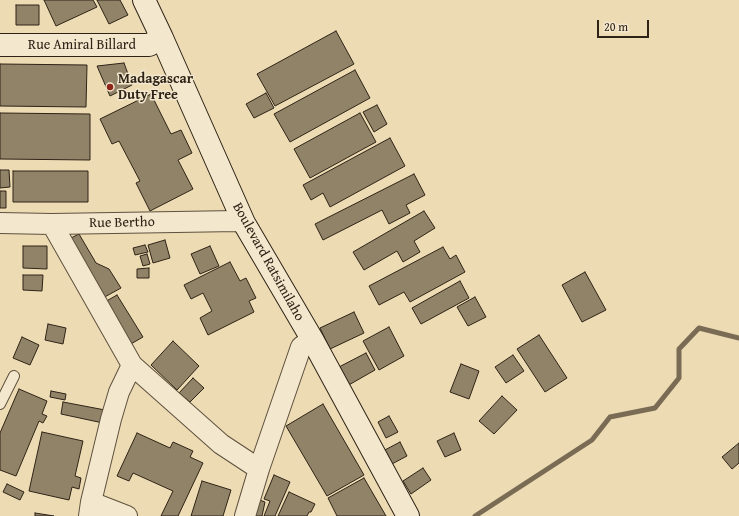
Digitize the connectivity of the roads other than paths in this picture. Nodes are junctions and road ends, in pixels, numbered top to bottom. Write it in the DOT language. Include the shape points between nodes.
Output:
graph roads {
  1 [pos="144,0"];
  2 [pos="162,38"];
  3 [pos="0,45"];
  4 [pos="0,223"];
  5 [pos="244,223"];
  6 [pos="52,224"];
  7 [pos="312,339"];
  8 [pos="132,365"];
  9 [pos="14,376"];
  10 [pos="0,404"];
  11 [pos="260,469"];
  12 [pos="90,509"];
  13 [pos="127,516"];
  14 [pos="245,516"];
  15 [pos="408,516"];
  1 -- 2 [label="main road, Boulevard Ratsimilaho"];
  2 -- 3 [label="main road, Rue Amiral Billard" via="149,45"];
  2 -- 5 [label="main road, Boulevard Ratsimilaho"];
  4 -- 6 [label="street, Rue Bertho"];
  5 -- 6 [label="street, Rue Bertho" via="237,221"];
  5 -- 7 [label="main road, Boulevard Ratsimilaho"];
  6 -- 8 [label="street"];
  7 -- 11 [label="street" via="301,347"];
  7 -- 15 [label="main road, Boulevard Ratsimilaho"];
  8 -- 11 [label="street" via="221,444"];
  8 -- 12 [label="street" via="119,392 111,419"];
  9 -- 10 [label="lane"];
  11 -- 14 [label="street"];
  12 -- 13 [label="street"];
}
